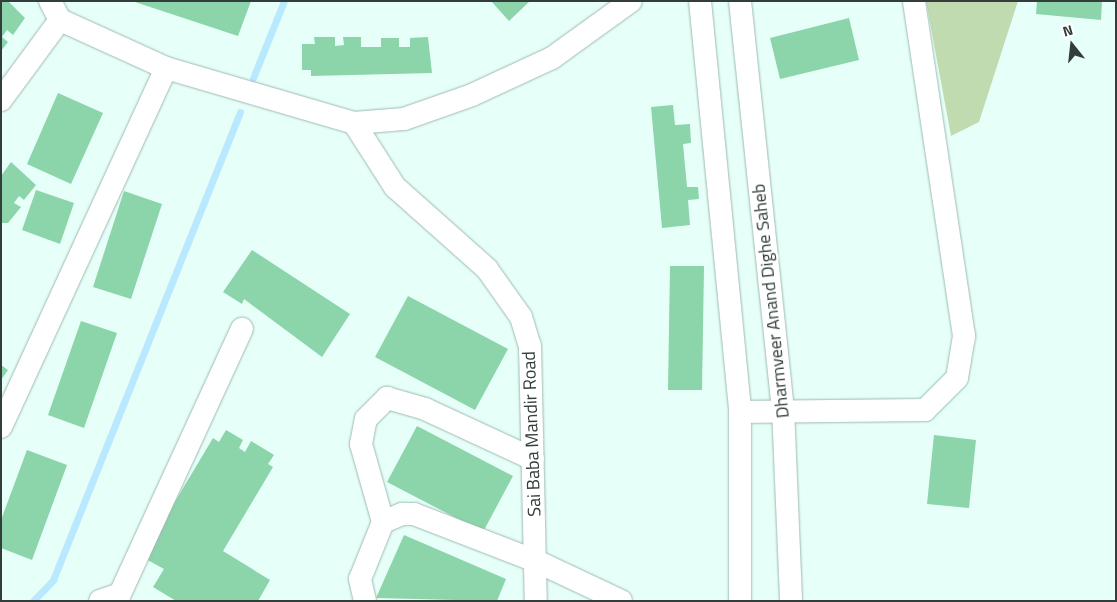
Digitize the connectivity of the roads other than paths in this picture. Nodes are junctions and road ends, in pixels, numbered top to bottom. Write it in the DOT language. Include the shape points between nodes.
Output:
graph roads {
  1 [pos="631,1"];
  2 [pos="700,1"];
  3 [pos="740,1"];
  4 [pos="914,1"];
  5 [pos="55,11"];
  6 [pos="166,68"];
  7 [pos="1,100"];
  8 [pos="354,123"];
  9 [pos="242,329"];
  10 [pos="784,408"];
  11 [pos="740,412"];
  12 [pos="1,427"];
  13 [pos="533,459"];
  14 [pos="383,522"];
  15 [pos="536,561"];
  16 [pos="116,599"];
  17 [pos="365,601"];
  18 [pos="536,601"];
  19 [pos="621,601"];
  20 [pos="740,601"];
  21 [pos="791,601"];
  1 -- 8 [label="street" via="552,58 472,95 404,119"];
  2 -- 11 [label="street"];
  3 -- 10 [label="street, Dharmveer Anand Dighe Saheb"];
  4 -- 10 [label="street" via="964,336 957,378 925,410"];
  5 -- 6 [label="street"];
  5 -- 7 [label="street"];
  6 -- 8 [label="street"];
  6 -- 12 [label="street"];
  8 -- 13 [label="street, Sai Baba Mandir Road" via="394,187 487,269 520,317 530,346"];
  9 -- 16 [label="street"];
  10 -- 11 [label="street"];
  10 -- 21 [label="street, Dharmveer Anand Dighe Saheb"];
  11 -- 20 [label="street"];
  13 -- 14 [label="street" via="426,409 386,398 366,418 361,444"];
  13 -- 15 [label="street, Sai Baba Mandir Road"];
  14 -- 15 [label="street" via="414,514"];
  14 -- 17 [label="street" via="360,580"];
  15 -- 18 [label="street, Sai Baba Mandir Road"];
  15 -- 19 [label="street"];
}
